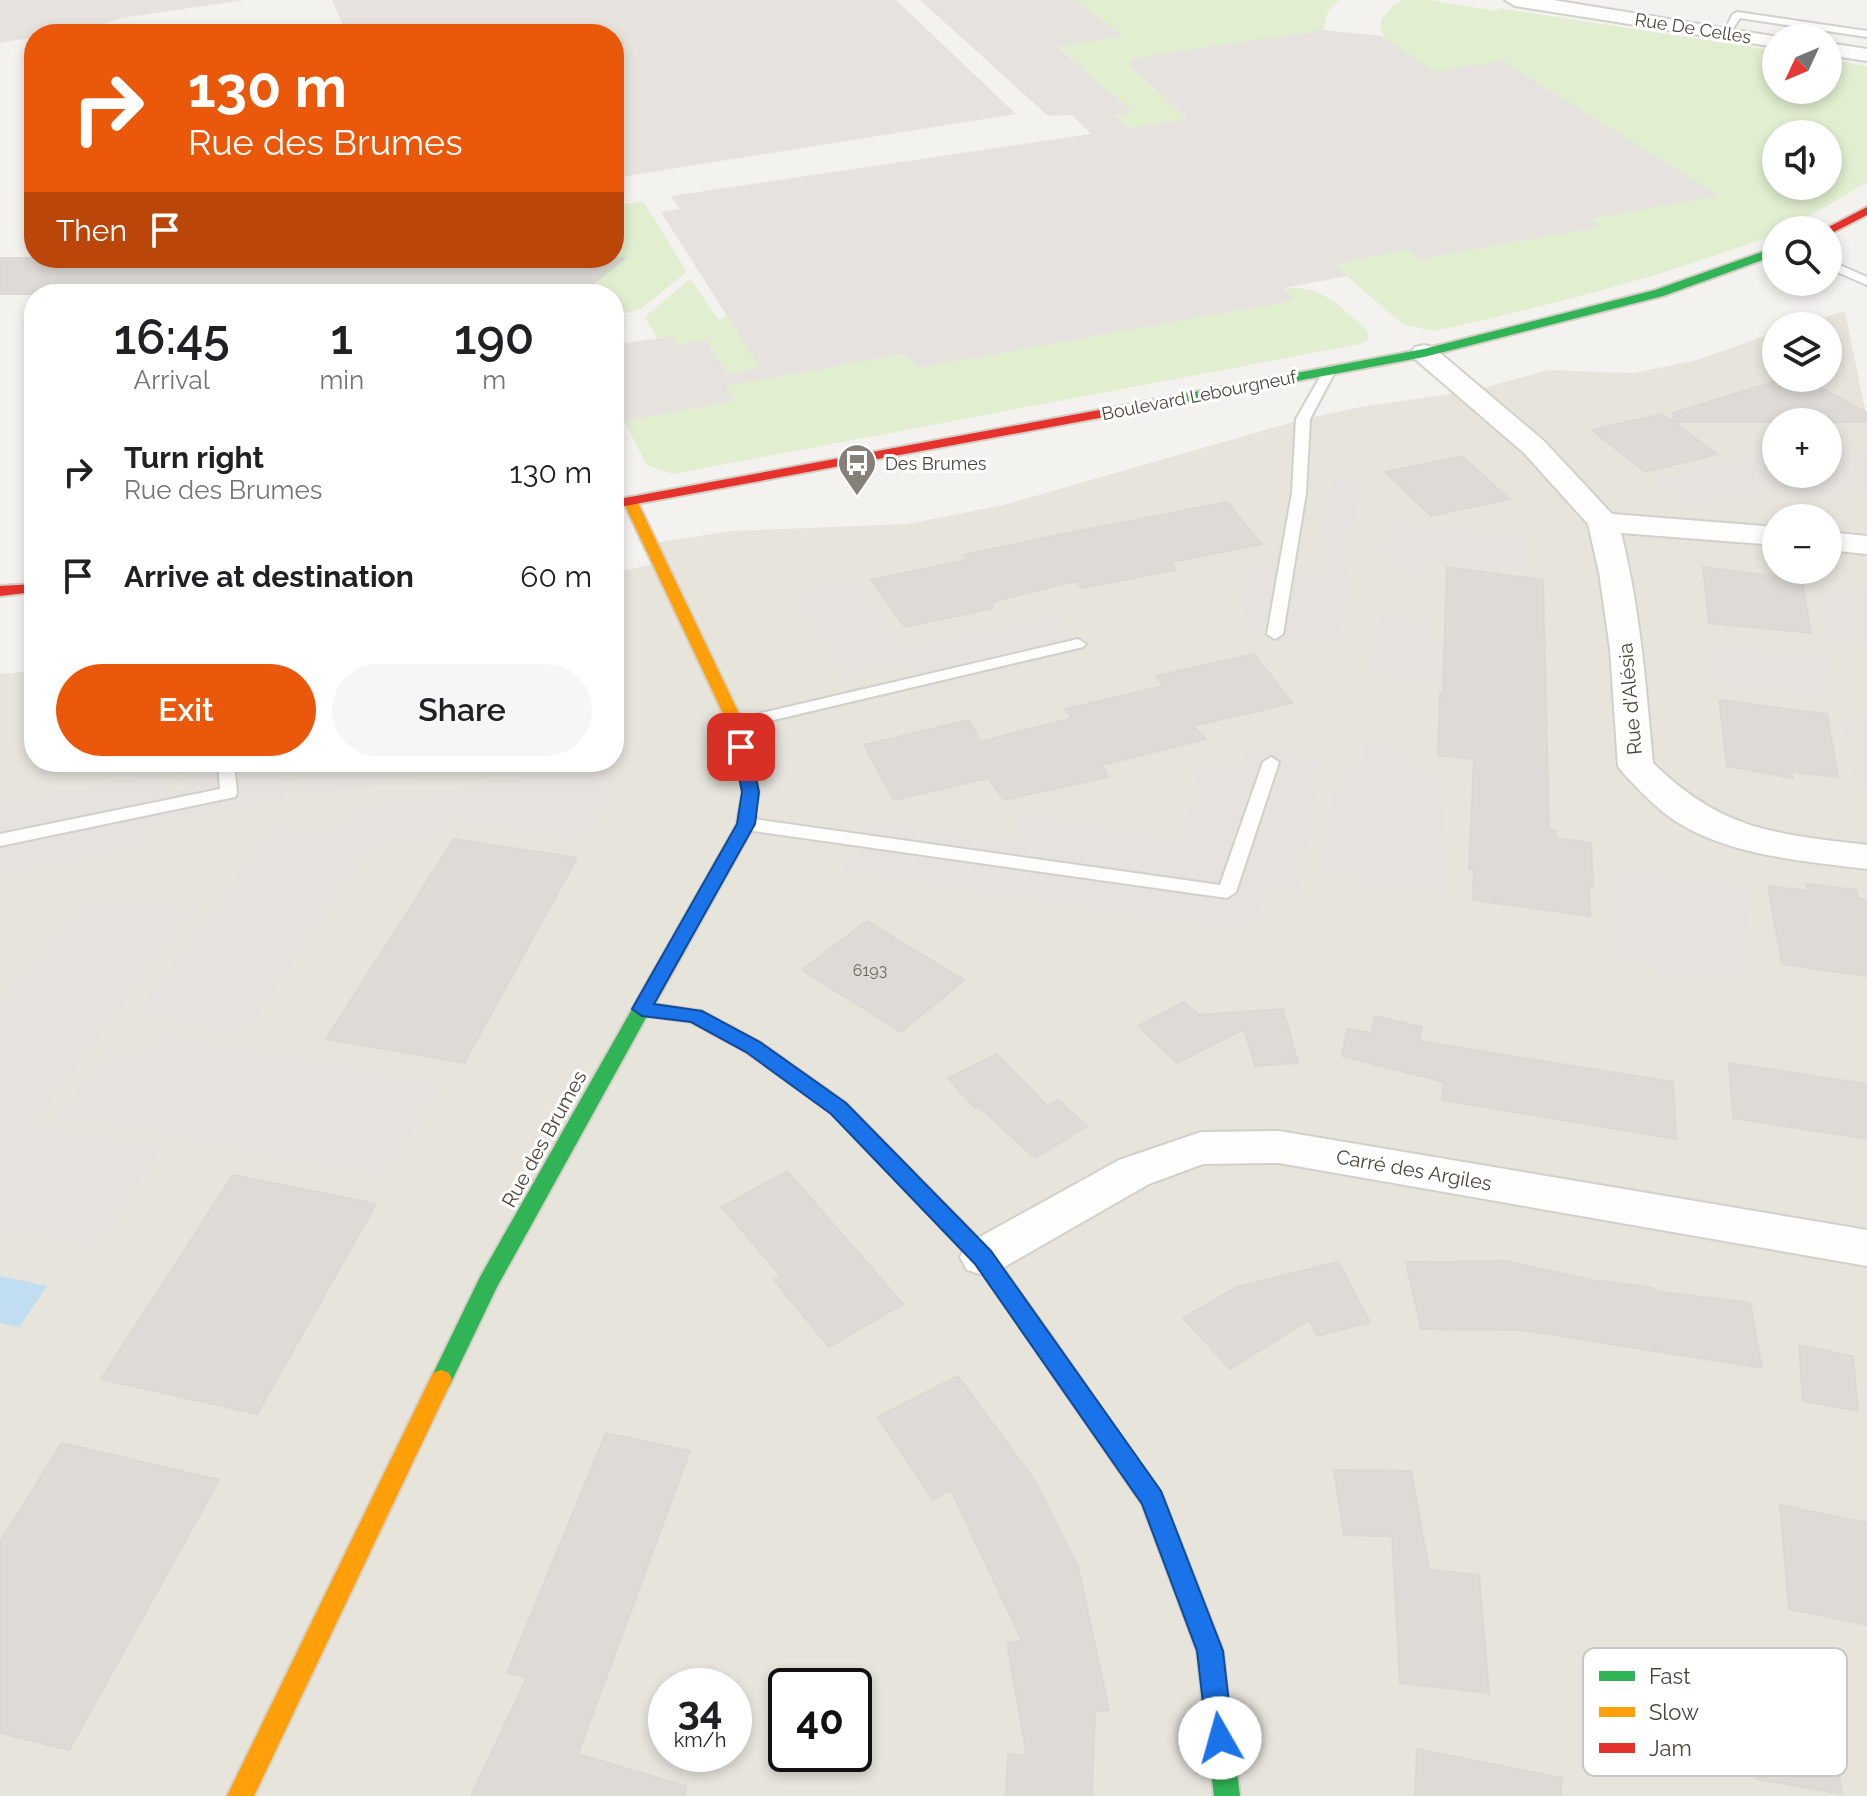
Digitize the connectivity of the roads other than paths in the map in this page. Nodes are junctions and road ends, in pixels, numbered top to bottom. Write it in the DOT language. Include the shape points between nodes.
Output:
graph roads {
  1 [pos="1515,0"];
  2 [pos="1726,33"];
  3 [pos="1867,34"];
  4 [pos="1762,39"];
  5 [pos="1842,51"];
  6 [pos="1862,55"];
  7 [pos="1867,210"];
  8 [pos="1842,223"];
  9 [pos="1762,256"];
  10 [pos="1842,270"];
  11 [pos="1867,281"];
  12 [pos="1424,353"];
  13 [pos="1330,370"];
  14 [pos="624,502"];
  15 [pos="624,506"];
  16 [pos="1603,522"];
  17 [pos="1762,535"];
  18 [pos="1842,542"];
  19 [pos="1867,545"];
  20 [pos="24,589"];
  21 [pos="0,591"];
  22 [pos="1275,634"];
  23 [pos="1078,644"];
  24 [pos="736,724"];
  25 [pos="1271,762"];
  26 [pos="227,772"];
  27 [pos="746,824"];
  28 [pos="0,840"];
  29 [pos="1867,857"];
  30 [pos="642,1009"];
  31 [pos="1867,1248"];
  32 [pos="983,1257"];
  33 [pos="240,1796"];
  34 [pos="1227,1796"];
  1 -- 2 [label="street, Rue De Celles"];
  2 -- 3 [label="lane" via="1737,15"];
  2 -- 4 [label="street, Rue De Celles"];
  5 -- 6 [label="street"];
  7 -- 8 [label="street"];
  9 -- 12 [label="street, Boulevard Lebourgneuf" via="1659,293"];
  10 -- 11 [label="lane"];
  12 -- 13 [label="street, Boulevard Lebourgneuf"];
  12 -- 16 [label="street, Rue d'Alésia" via="1534,447"];
  13 -- 14 [label="street, Boulevard Lebourgneuf"];
  13 -- 22 [label="lane" via="1303,419 1299,493"];
  15 -- 24 [label="street, Rue des Brumes"];
  16 -- 17 [label="street"];
  16 -- 29 [label="street, Rue d'Alésia" via="1626,649 1636,766 1667,797 1705,821 1750,838"];
  18 -- 19 [label="street"];
  20 -- 21 [label="street"];
  23 -- 24 [label="lane"];
  24 -- 27 [label="street, Rue des Brumes" via="751,792"];
  25 -- 27 [label="lane" via="1227,892"];
  26 -- 28 [label="lane" via="229,793"];
  27 -- 30 [label="street, Rue des Brumes"];
  30 -- 32 [label="street" via="695,1016 753,1047 839,1108"];
  30 -- 33 [label="street, Rue des Brumes" via="488,1283"];
  31 -- 32 [label="street, Carré des Argiles" via="1279,1147 1232,1147 1201,1148 1134,1172"];
  32 -- 34 [label="street" via="1152,1499 1210,1651"];
}
